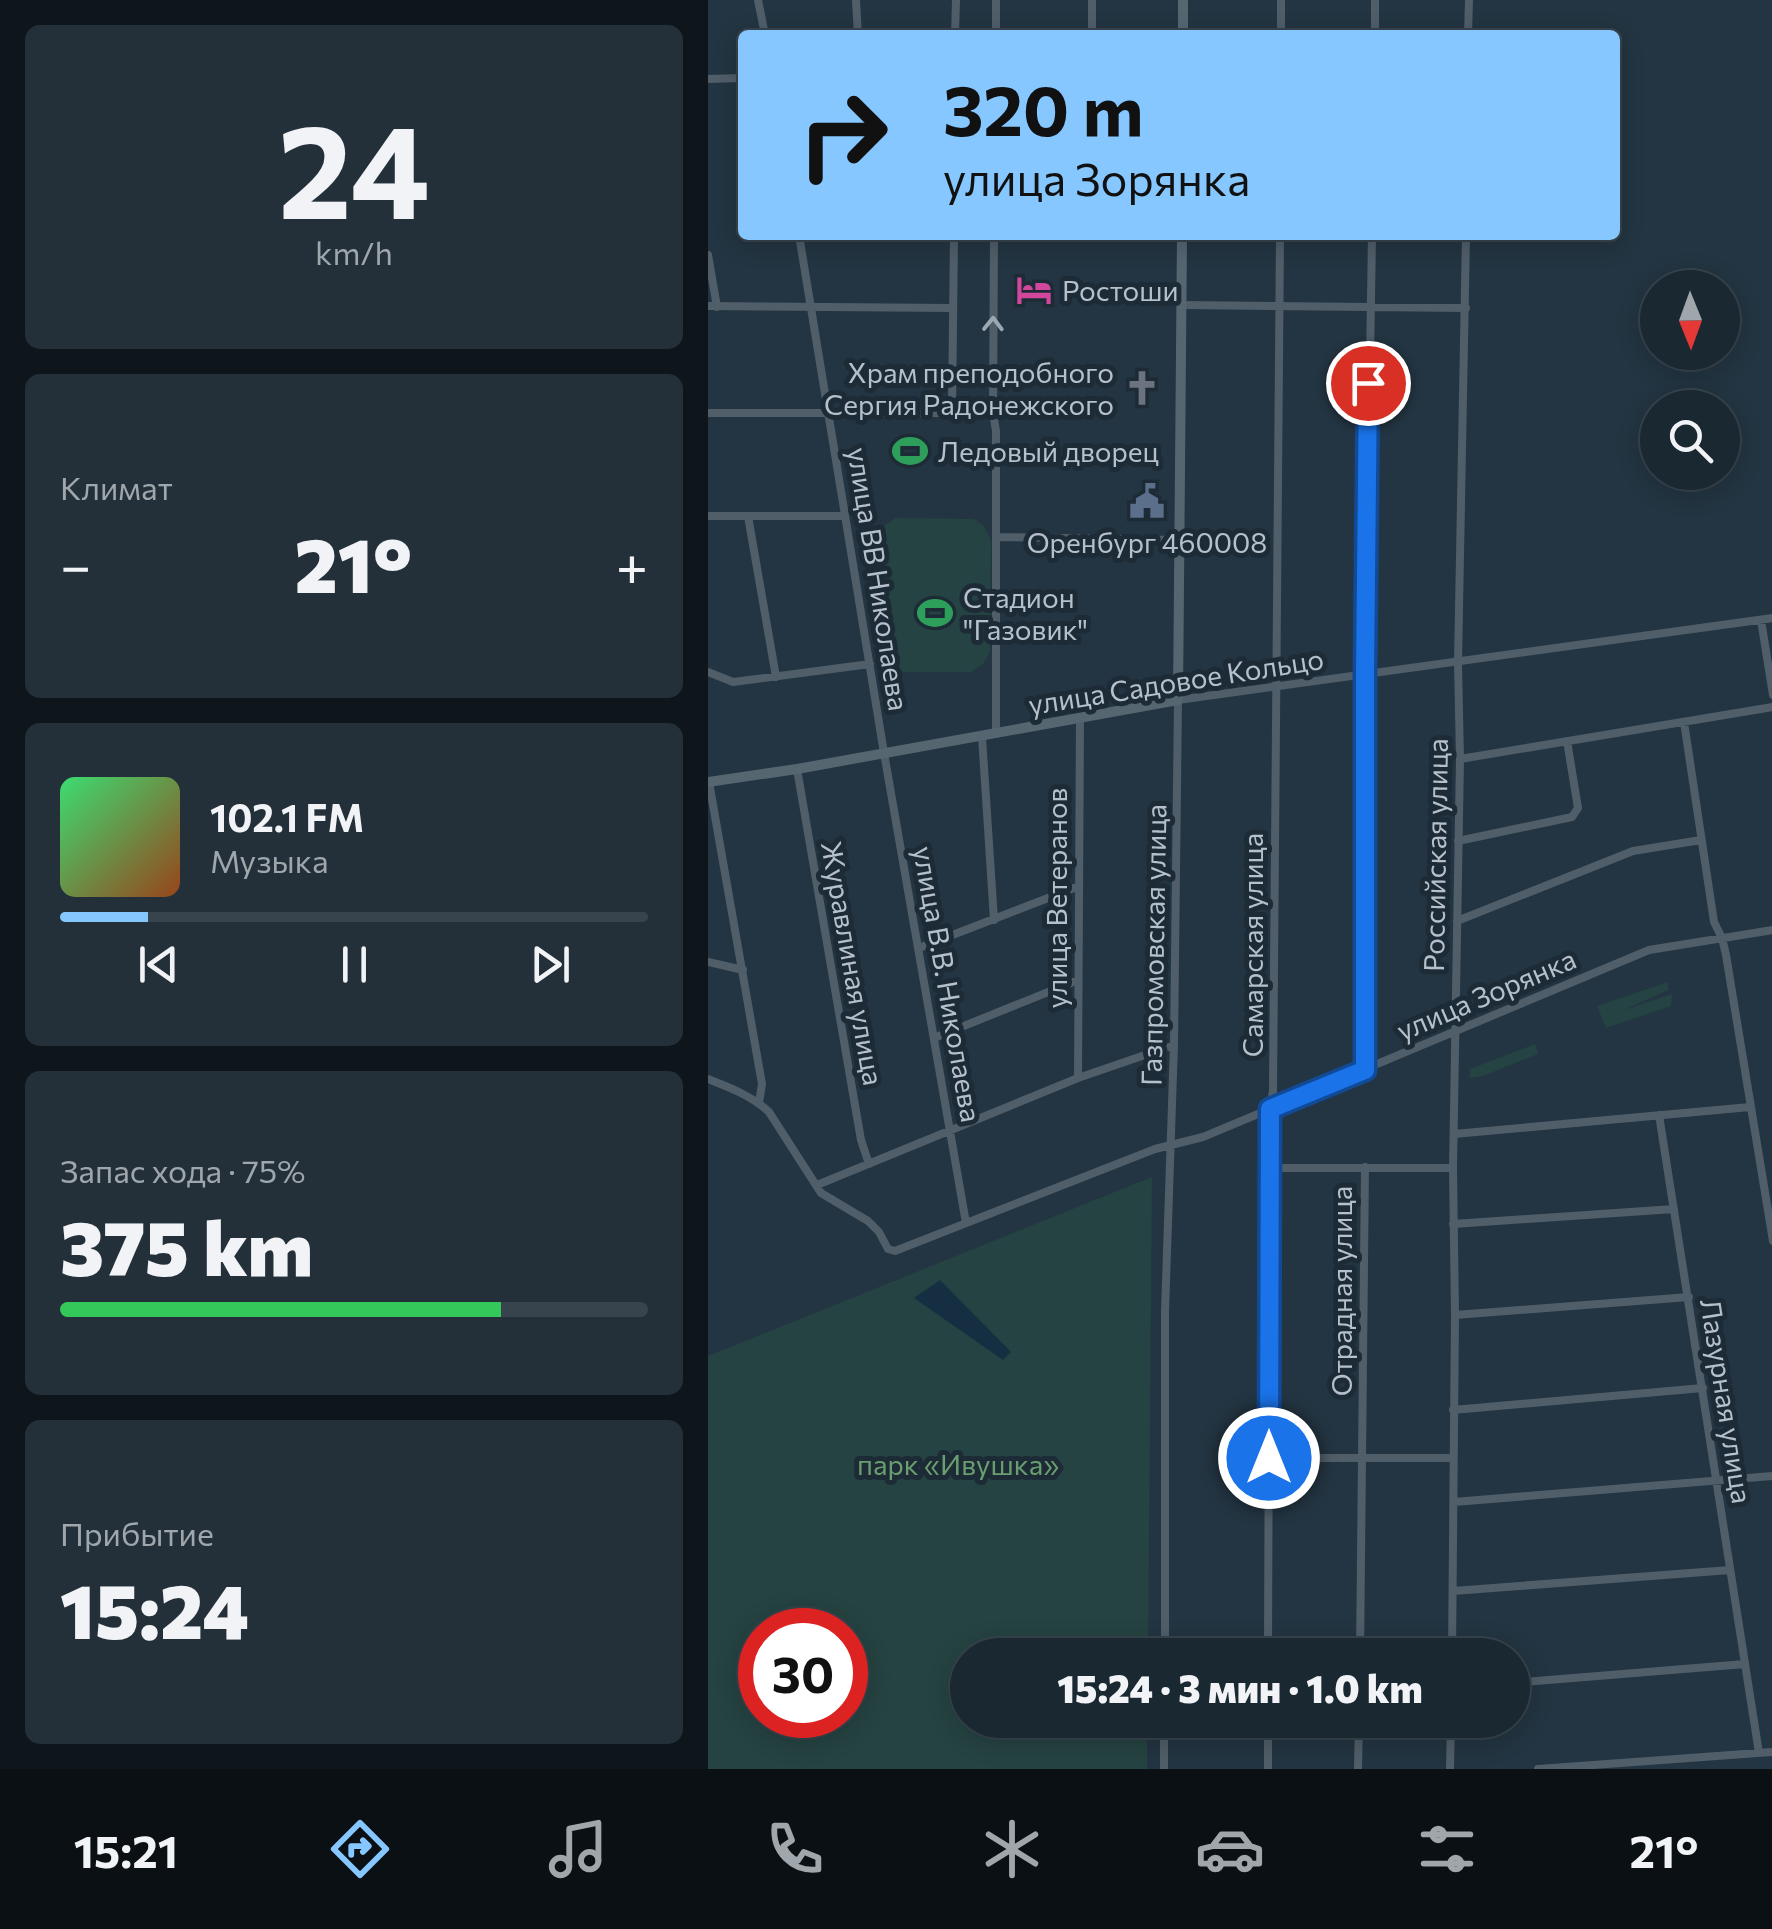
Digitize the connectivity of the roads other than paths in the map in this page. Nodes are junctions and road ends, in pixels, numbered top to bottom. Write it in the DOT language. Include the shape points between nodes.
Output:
graph roads {
  1 [pos="758,0"];
  2 [pos="856,0"];
  3 [pos="956,0"];
  4 [pos="996,0"];
  5 [pos="1092,0"];
  6 [pos="1183,0"];
  7 [pos="1282,0"];
  8 [pos="1375,0"];
  9 [pos="1469,0"];
  10 [pos="763,30"];
  11 [pos="858,30"];
  12 [pos="956,30"];
  13 [pos="996,30"];
  14 [pos="1092,30"];
  15 [pos="1183,30"];
  16 [pos="1281,30"];
  17 [pos="1375,30"];
  18 [pos="1468,30"];
  19 [pos="708,78"];
  20 [pos="738,78"];
  21 [pos="801,240"];
  22 [pos="954,240"];
  23 [pos="994,240"];
  24 [pos="1182,240"];
  25 [pos="1280,240"];
  26 [pos="1372,240"];
  27 [pos="1466,240"];
  28 [pos="708,255"];
  29 [pos="1181,305"];
  30 [pos="1370,306"];
  31 [pos="712,307"];
  32 [pos="811,307"];
  33 [pos="1279,307"];
  34 [pos="953,308"];
  35 [pos="1466,308"];
  36 [pos="708,412"];
  37 [pos="829,412"];
  38 [pos="952,413"];
  39 [pos="992,413"];
  40 [pos="708,516"];
  41 [pos="748,516"];
  42 [pos="845,516"];
  43 [pos="996,537"];
  44 [pos="1179,540"];
  45 [pos="1772,618"];
  46 [pos="1761,620"];
  47 [pos="1458,662"];
  48 [pos="870,664"];
  49 [pos="708,672"];
  50 [pos="1365,674"];
  51 [pos="776,677"];
  52 [pos="1276,688"];
  53 [pos="1772,695"];
  54 [pos="1178,700"];
  55 [pos="1772,707"];
  56 [pos="1080,718"];
  57 [pos="1684,722"];
  58 [pos="996,734"];
  59 [pos="982,736"];
  60 [pos="1567,741"];
  61 [pos="884,753"];
  62 [pos="1460,758"];
  63 [pos="797,769"];
  64 [pos="708,782"];
  65 [pos="1702,840"];
  66 [pos="1458,841"];
  67 [pos="1079,886"];
  68 [pos="994,920"];
  69 [pos="1458,921"];
  70 [pos="1772,930"];
  71 [pos="1722,938"];
  72 [pos="919,948"];
  73 [pos="708,962"];
  74 [pos="743,970"];
  75 [pos="1078,980"];
  76 [pos="1455,1030"];
  77 [pos="934,1038"];
  78 [pos="1174,1045"];
  79 [pos="1365,1070"];
  80 [pos="708,1078"];
  81 [pos="1078,1078"];
  82 [pos="759,1103"];
  83 [pos="1750,1107"];
  84 [pos="1270,1109"];
  85 [pos="1659,1115"];
  86 [pos="950,1130"];
  87 [pos="1454,1134"];
  88 [pos="1172,1145"];
  89 [pos="869,1164"];
  90 [pos="1364,1167"];
  91 [pos="1270,1168"];
  92 [pos="1453,1168"];
  93 [pos="817,1186"];
  94 [pos="1674,1208"];
  95 [pos="966,1223"];
  96 [pos="1454,1224"];
  97 [pos="1772,1241"];
  98 [pos="1688,1297"];
  99 [pos="1455,1316"];
  100 [pos="1703,1388"];
  101 [pos="1453,1410"];
  102 [pos="1363,1457"];
  103 [pos="1269,1458"];
  104 [pos="1453,1458"];
  105 [pos="1772,1476"];
  106 [pos="1717,1481"];
  107 [pos="1454,1502"];
  108 [pos="1730,1570"];
  109 [pos="1454,1591"];
  110 [pos="1164,1638"];
  111 [pos="1268,1638"];
  112 [pos="1360,1638"];
  113 [pos="1453,1638"];
  114 [pos="1745,1664"];
  115 [pos="1530,1682"];
  116 [pos="1164,1738"];
  117 [pos="1268,1738"];
  118 [pos="1359,1738"];
  119 [pos="1451,1738"];
  120 [pos="1772,1752"];
  121 [pos="1759,1753"];
  122 [pos="1164,1769"];
  123 [pos="1268,1769"];
  124 [pos="1358,1769"];
  125 [pos="1450,1769"];
  126 [pos="1538,1769"];
  1 -- 10 [label="street"];
  2 -- 11 [label="street"];
  3 -- 12 [label="street"];
  4 -- 13 [label="street"];
  5 -- 14 [label="street"];
  6 -- 15 [label="main road"];
  7 -- 16 [label="street"];
  8 -- 17 [label="street"];
  9 -- 18 [label="street"];
  19 -- 20 [label="street"];
  21 -- 32 [label="street"];
  22 -- 34 [label="street"];
  39 -- 23 [label="street, one-way"];
  24 -- 29 [label="main road, Газпромовская улица"];
  25 -- 33 [label="street, Самарская улица"];
  26 -- 30 [label="street"];
  27 -- 35 [label="street, Российская улица"];
  28 -- 31 [label="street"];
  29 -- 33 [label="street"];
  29 -- 44 [label="main road, Газпромовская улица"];
  30 -- 33 [label="street"];
  30 -- 35 [label="street"];
  30 -- 50 [label="street"];
  31 -- 32 [label="street"];
  32 -- 34 [label="street"];
  32 -- 37 [label="street"];
  33 -- 52 [label="street, Самарская улица"];
  34 -- 38 [label="street"];
  35 -- 47 [label="street, Российская улица"];
  36 -- 37 [label="street"];
  37 -- 38 [label="street"];
  37 -- 42 [label="street, улица ВВ Николаева"];
  38 -- 39 [label="street"];
  39 -- 43 [label="street"];
  40 -- 41 [label="street"];
  41 -- 42 [label="street"];
  41 -- 51 [label="street"];
  42 -- 48 [label="street, улица ВВ Николаева"];
  43 -- 44 [label="street"];
  43 -- 58 [label="street"];
  44 -- 54 [label="main road, Газпромовская улица"];
  45 -- 46 [label="street, улица Садовое Кольцо"];
  46 -- 47 [label="street, улица Садовое Кольцо"];
  46 -- 53 [label="street"];
  47 -- 50 [label="street, улица Садовое Кольцо"];
  47 -- 62 [label="street, Российская улица"];
  48 -- 51 [label="street"];
  48 -- 61 [label="street, улица ВВ Николаева"];
  49 -- 51 [label="street" via="733,682"];
  50 -- 52 [label="street, улица Садовое Кольцо"];
  50 -- 79 [label="street"];
  52 -- 54 [label="street, улица Садовое Кольцо"];
  52 -- 84 [label="street, Самарская улица"];
  54 -- 56 [label="main road, улица Садовое Кольцо"];
  54 -- 78 [label="street, Газпромовская улица"];
  55 -- 57 [label="street"];
  56 -- 58 [label="main road, улица Садовое Кольцо"];
  56 -- 67 [label="street, улица Ветеранов"];
  57 -- 60 [label="street"];
  57 -- 65 [label="street"];
  58 -- 59 [label="main road, улица Садовое Кольцо"];
  59 -- 61 [label="main road, улица Садовое Кольцо"];
  59 -- 68 [label="street"];
  60 -- 62 [label="street"];
  60 -- 66 [label="street" via="1578,808 1572,817"];
  61 -- 63 [label="main road, улица Садовое Кольцо"];
  61 -- 72 [label="street, улица В.В. Николаева"];
  62 -- 66 [label="street, Российская улица"];
  63 -- 64 [label="main road, улица Садовое Кольцо"];
  63 -- 89 [label="street, Журавлиная улица"];
  64 -- 74 [label="street"];
  65 -- 69 [label="street" via="1633,852"];
  65 -- 71 [label="street"];
  66 -- 69 [label="street, Российская улица"];
  67 -- 68 [label="street"];
  67 -- 75 [label="street, улица Ветеранов"];
  68 -- 72 [label="street"];
  69 -- 76 [label="street, Российская улица"];
  70 -- 71 [label="street, улица Зорянка"];
  71 -- 76 [label="street, улица Зорянка" via="1649,950"];
  71 -- 83 [label="street"];
  72 -- 77 [label="street, улица В.В. Николаева"];
  73 -- 74 [label="street"];
  74 -- 82 [label="street" via="762,1084"];
  75 -- 77 [label="street"];
  75 -- 81 [label="street, улица Ветеранов"];
  76 -- 79 [label="street, улица Зорянка"];
  76 -- 87 [label="street, Российская улица"];
  77 -- 86 [label="street, улица В.В. Николаева"];
  78 -- 81 [label="street"];
  78 -- 88 [label="street, Газпромовская улица"];
  79 -- 84 [label="street, улица Зорянка"];
  80 -- 82 [label="street"];
  81 -- 86 [label="street"];
  82 -- 93 [label="street"];
  83 -- 85 [label="street"];
  83 -- 97 [label="street"];
  84 -- 88 [label="street, улица Зорянка"];
  84 -- 91 [label="street, Самарская улица"];
  85 -- 87 [label="street"];
  85 -- 94 [label="street, Лазурная улица"];
  86 -- 89 [label="street"];
  86 -- 95 [label="street, улица В.В. Николаева"];
  87 -- 92 [label="street, Российская улица"];
  88 -- 95 [label="street, улица Зорянка"];
  88 -- 110 [label="street, Газпромовская улица"];
  89 -- 93 [label="street"];
  90 -- 91 [label="street"];
  90 -- 92 [label="street"];
  90 -- 102 [label="street, Отрадная улица"];
  91 -- 103 [label="street, Самарская улица"];
  92 -- 96 [label="street, Российская улица"];
  93 -- 95 [label="street, улица Зорянка" via="868,1221 895,1251"];
  94 -- 96 [label="street"];
  94 -- 98 [label="street, Лазурная улица"];
  96 -- 99 [label="street, Российская улица"];
  98 -- 99 [label="street"];
  98 -- 100 [label="street, Лазурная улица"];
  99 -- 101 [label="street, Российская улица"];
  100 -- 101 [label="street"];
  100 -- 106 [label="street, Лазурная улица"];
  101 -- 104 [label="street, Российская улица"];
  102 -- 103 [label="street"];
  102 -- 104 [label="street"];
  102 -- 112 [label="street, Отрадная улица"];
  103 -- 111 [label="street, Самарская улица"];
  104 -- 107 [label="street, Российская улица"];
  105 -- 106 [label="street"];
  106 -- 107 [label="street"];
  106 -- 108 [label="street, Лазурная улица"];
  107 -- 109 [label="street, Российская улица"];
  108 -- 109 [label="street"];
  108 -- 114 [label="street, Лазурная улица"];
  109 -- 113 [label="street, Российская улица"];
  114 -- 115 [label="street"];
  114 -- 121 [label="street, Лазурная улица"];
  116 -- 122 [label="street"];
  117 -- 123 [label="street"];
  118 -- 124 [label="street"];
  119 -- 125 [label="street"];
  120 -- 121 [label="street"];
  121 -- 126 [label="street"];
}
